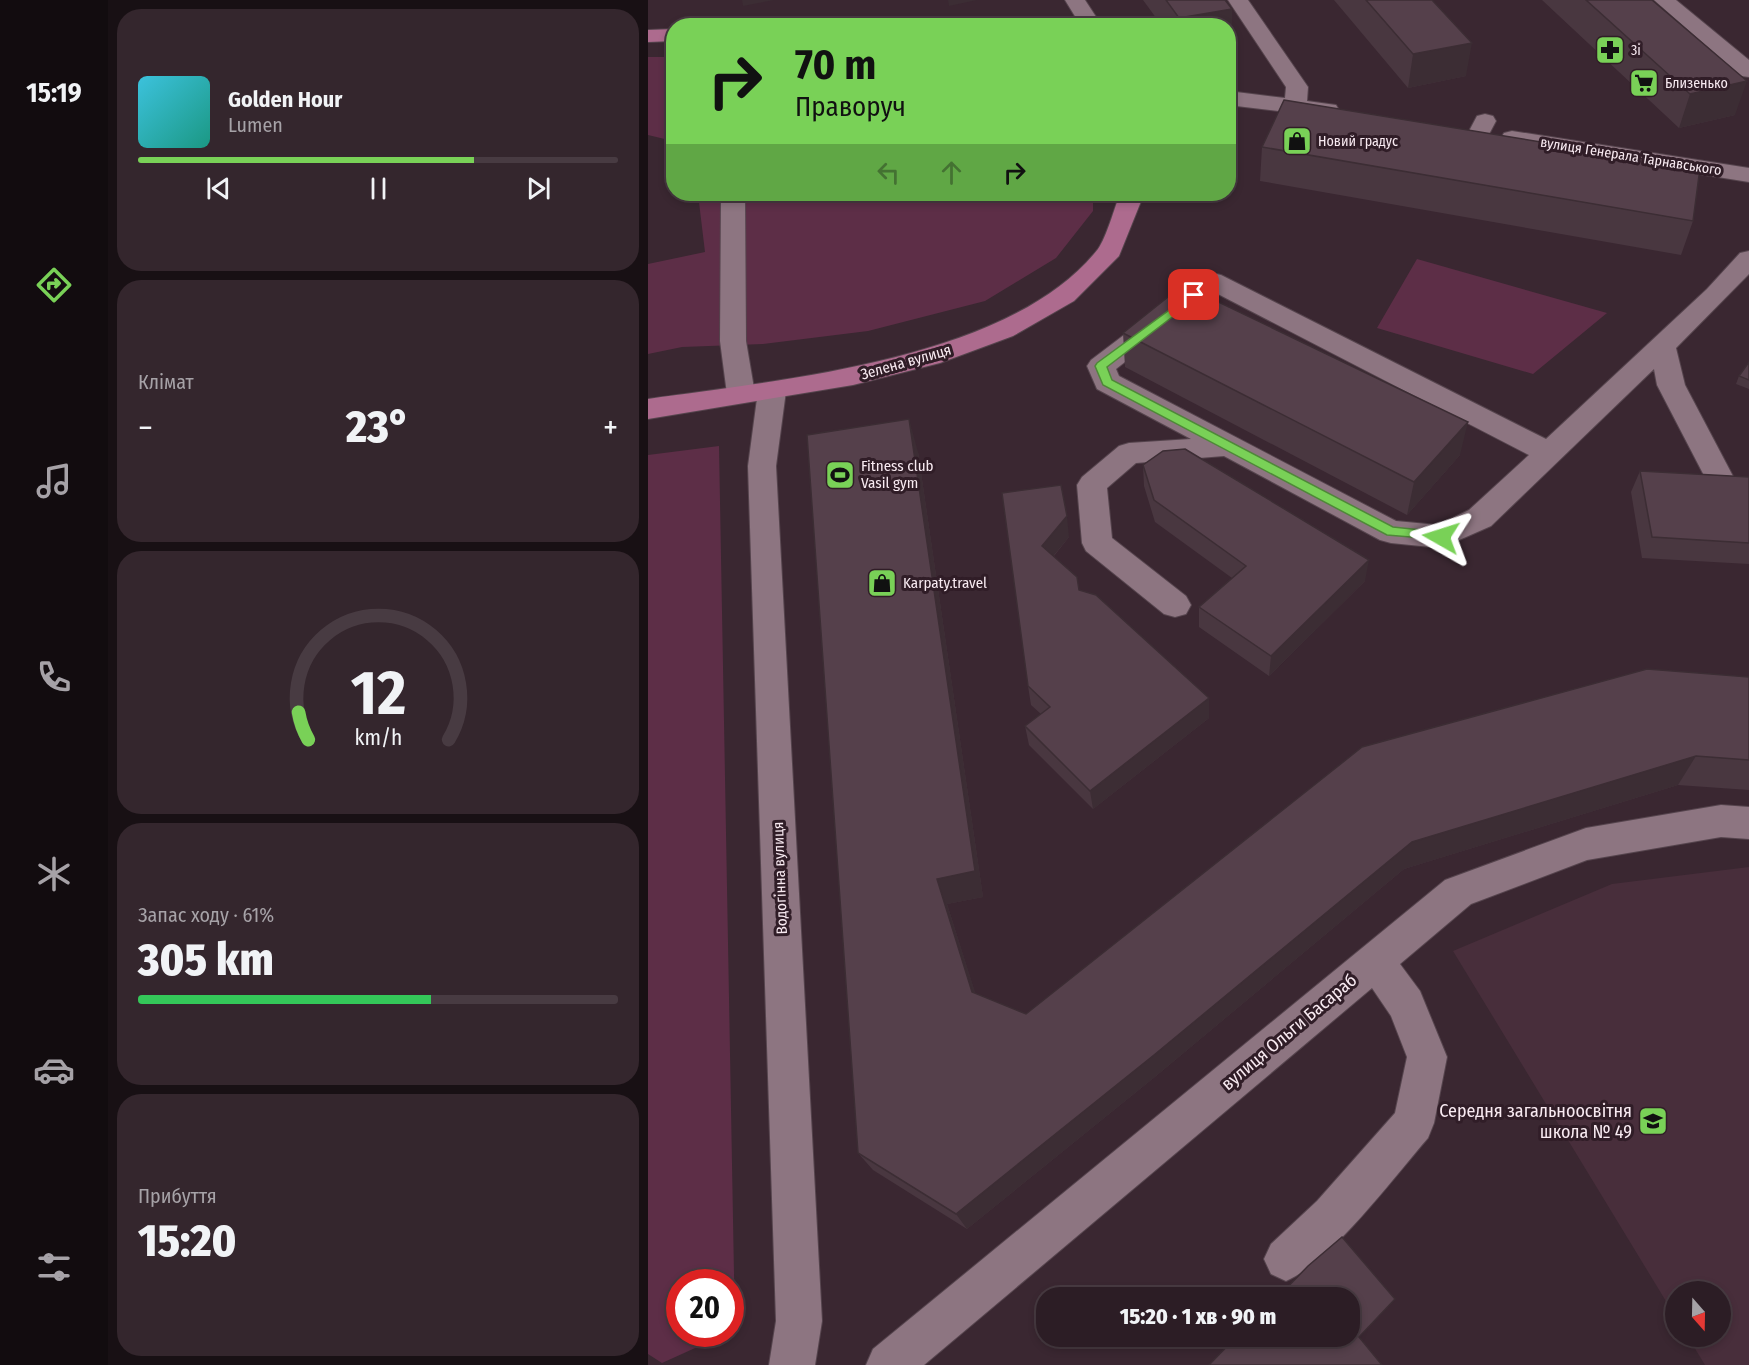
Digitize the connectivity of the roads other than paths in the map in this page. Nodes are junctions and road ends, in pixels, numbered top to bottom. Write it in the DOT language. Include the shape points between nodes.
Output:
graph roads {
  1 [pos="1075,0"];
  2 [pos="1238,0"];
  3 [pos="1664,0"];
  4 [pos="1087,18"];
  5 [pos="666,35"];
  6 [pos="648,36"];
  7 [pos="1748,69"];
  8 [pos="1236,99"];
  9 [pos="1295,105"];
  10 [pos="1353,113"];
  11 [pos="1456,129"];
  12 [pos="1749,175"];
  13 [pos="733,201"];
  14 [pos="1131,201"];
  15 [pos="1749,260"];
  16 [pos="1662,346"];
  17 [pos="772,391"];
  18 [pos="741,394"];
  19 [pos="648,410"];
  20 [pos="1230,447"];
  21 [pos="1549,453"];
  22 [pos="1720,480"];
  23 [pos="1175,605"];
  24 [pos="1749,823"];
  25 [pos="1375,960"];
  26 [pos="1286,1259"];
  27 [pos="792,1365"];
  28 [pos="889,1365"];
  1 -- 4 [label="street"];
  2 -- 9 [label="street" via="1297,87"];
  3 -- 7 [label="street"];
  5 -- 6 [label="main road"];
  8 -- 9 [label="street"];
  9 -- 10 [label="street"];
  11 -- 12 [label="street, вулиця Генерала Тарнавського" via="1482,127"];
  13 -- 18 [label="street" via="733,341"];
  14 -- 17 [label="main road, Зелена вулиця" via="1111,248 1076,288 1022,322 937,356 851,378"];
  15 -- 16 [label="street"];
  16 -- 21 [label="street"];
  16 -- 22 [label="street" via="1671,385"];
  17 -- 18 [label="main road, Зелена вулиця"];
  17 -- 27 [label="street, Водогінна вулиця" via="762,466 799,1321"];
  18 -- 19 [label="main road, Зелена вулиця"];
  20 -- 21 [label="street" via="1391,532 1441,537 1480,518"];
  20 -- 21 [label="street" via="1107,382 1101,366 1212,281"];
  20 -- 23 [label="street" via="1129,453 1092,485 1097,543"];
  24 -- 25 [label="street, вулиця Ольги Басараб" via="1721,821 1586,844 1458,892"];
  25 -- 26 [label="street" via="1406,1004 1427,1057 1413,1123 1332,1216"];
  25 -- 28 [label="street, вулиця Ольги Басараб"];
}
